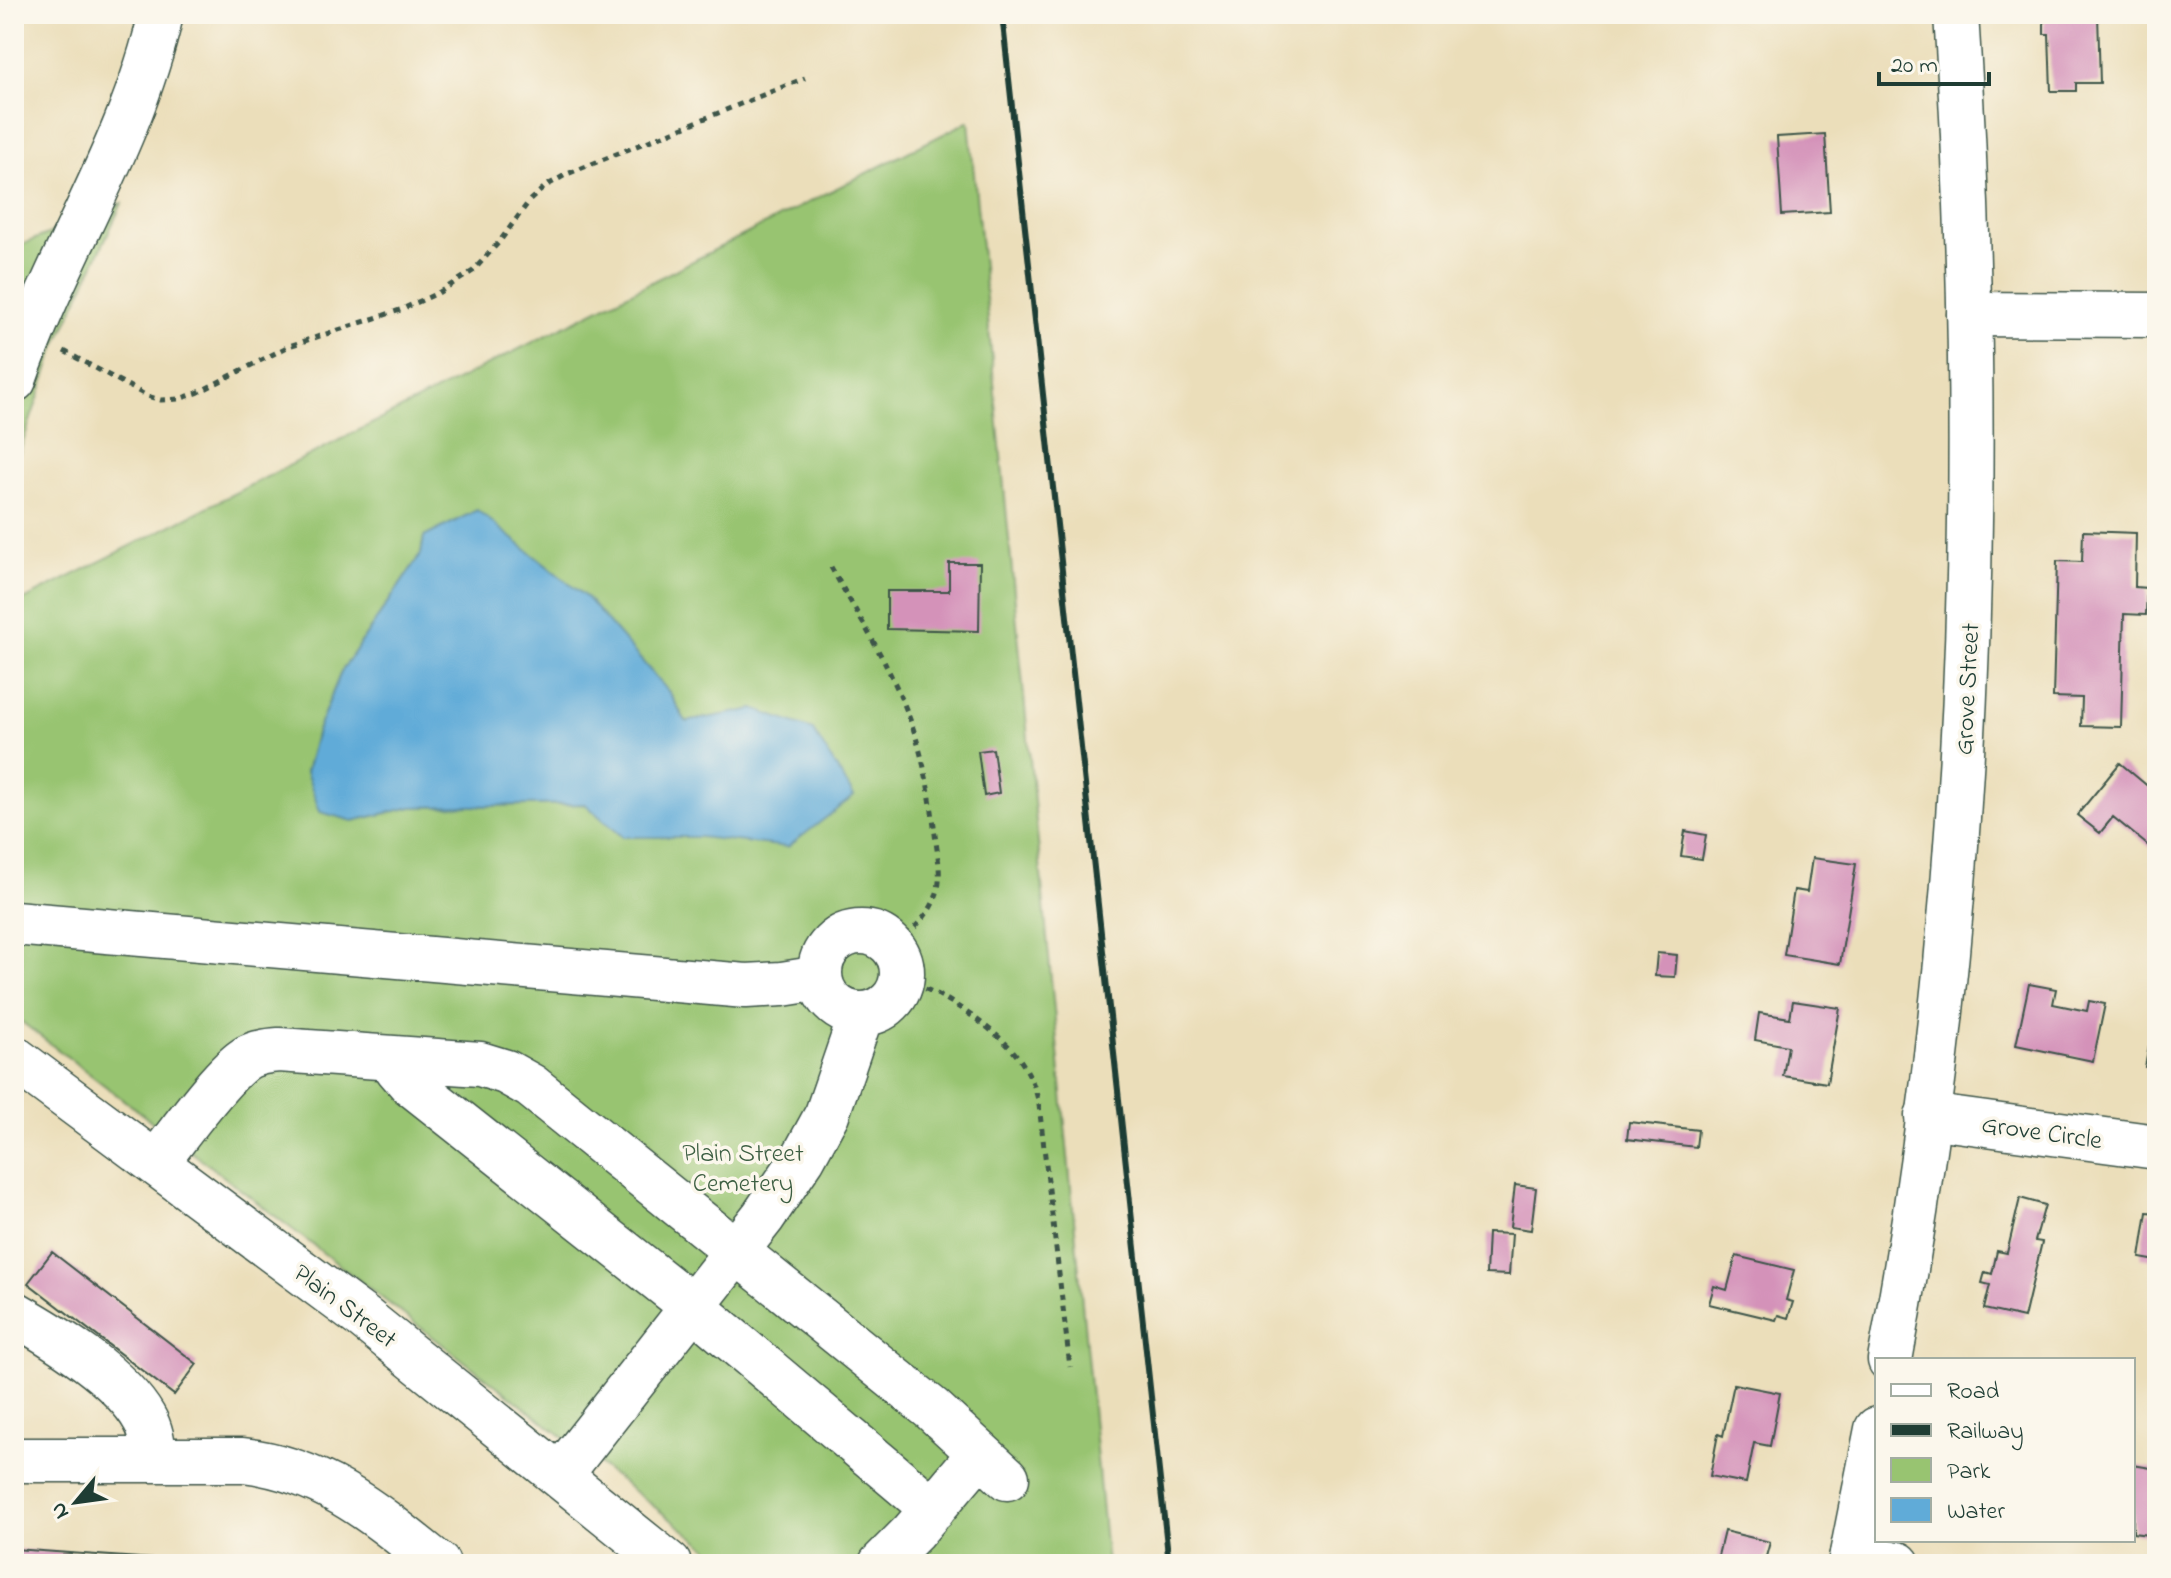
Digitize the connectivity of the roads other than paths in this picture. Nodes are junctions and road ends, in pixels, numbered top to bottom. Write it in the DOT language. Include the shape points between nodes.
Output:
graph roads {
  1 [pos="161,14"];
  2 [pos="1956,14"];
  3 [pos="1969,314"];
  4 [pos="2157,315"];
  5 [pos="22,332"];
  6 [pos="14,380"];
  7 [pos="14,923"];
  8 [pos="820,978"];
  9 [pos="861,1015"];
  10 [pos="14,1058"];
  11 [pos="397,1059"];
  12 [pos="1927,1116"];
  13 [pos="2157,1147"];
  14 [pos="156,1163"];
  15 [pos="735,1252"];
  16 [pos="692,1306"];
  17 [pos="14,1313"];
  18 [pos="1890,1358"];
  19 [pos="1875,1439"];
  20 [pos="14,1460"];
  21 [pos="155,1460"];
  22 [pos="561,1474"];
  23 [pos="933,1509"];
  24 [pos="1851,1560"];
  25 [pos="438,1564"];
  26 [pos="669,1564"];
  27 [pos="881,1564"];
  28 [pos="1898,1564"];
  1 -- 5 [label="main road" via="122,138"];
  2 -- 3 [label="main road, Grove Street"];
  3 -- 4 [label="main road"];
  3 -- 12 [label="main road, Grove Street" via="1970,569 1963,750"];
  5 -- 6 [label="main road"];
  7 -- 8 [label="main road" via="746,986"];
  8 -- 9 [label="main road" via="837,1007"];
  8 -- 9 [label="main road" via="823,956 838,938 875,934 897,964 892,1001 882,1010"];
  9 -- 15 [label="main road" via="816,1137"];
  10 -- 14 [label="main road, Plain Street"];
  11 -- 14 [label="main road" via="279,1050 250,1056 230,1072"];
  11 -- 15 [label="main road" via="480,1064 519,1079"];
  11 -- 16 [label="main road" via="397,1068 410,1083"];
  12 -- 13 [label="main road, Grove Circle"];
  12 -- 18 [label="main road, Grove Street"];
  14 -- 22 [label="main road, Plain Street"];
  15 -- 16 [label="main road"];
  15 -- 23 [label="main road" via="932,1409 993,1466"];
  16 -- 22 [label="main road"];
  16 -- 23 [label="main road"];
  17 -- 21 [label="main road" via="122,1391 151,1432"];
  19 -- 24 [label="main road"];
  20 -- 21 [label="main road"];
  21 -- 25 [label="main road" via="243,1460 310,1476 358,1502"];
  22 -- 26 [label="main road, Plain Street"];
  23 -- 27 [label="main road"];
  24 -- 28 [label="main road"];
}
